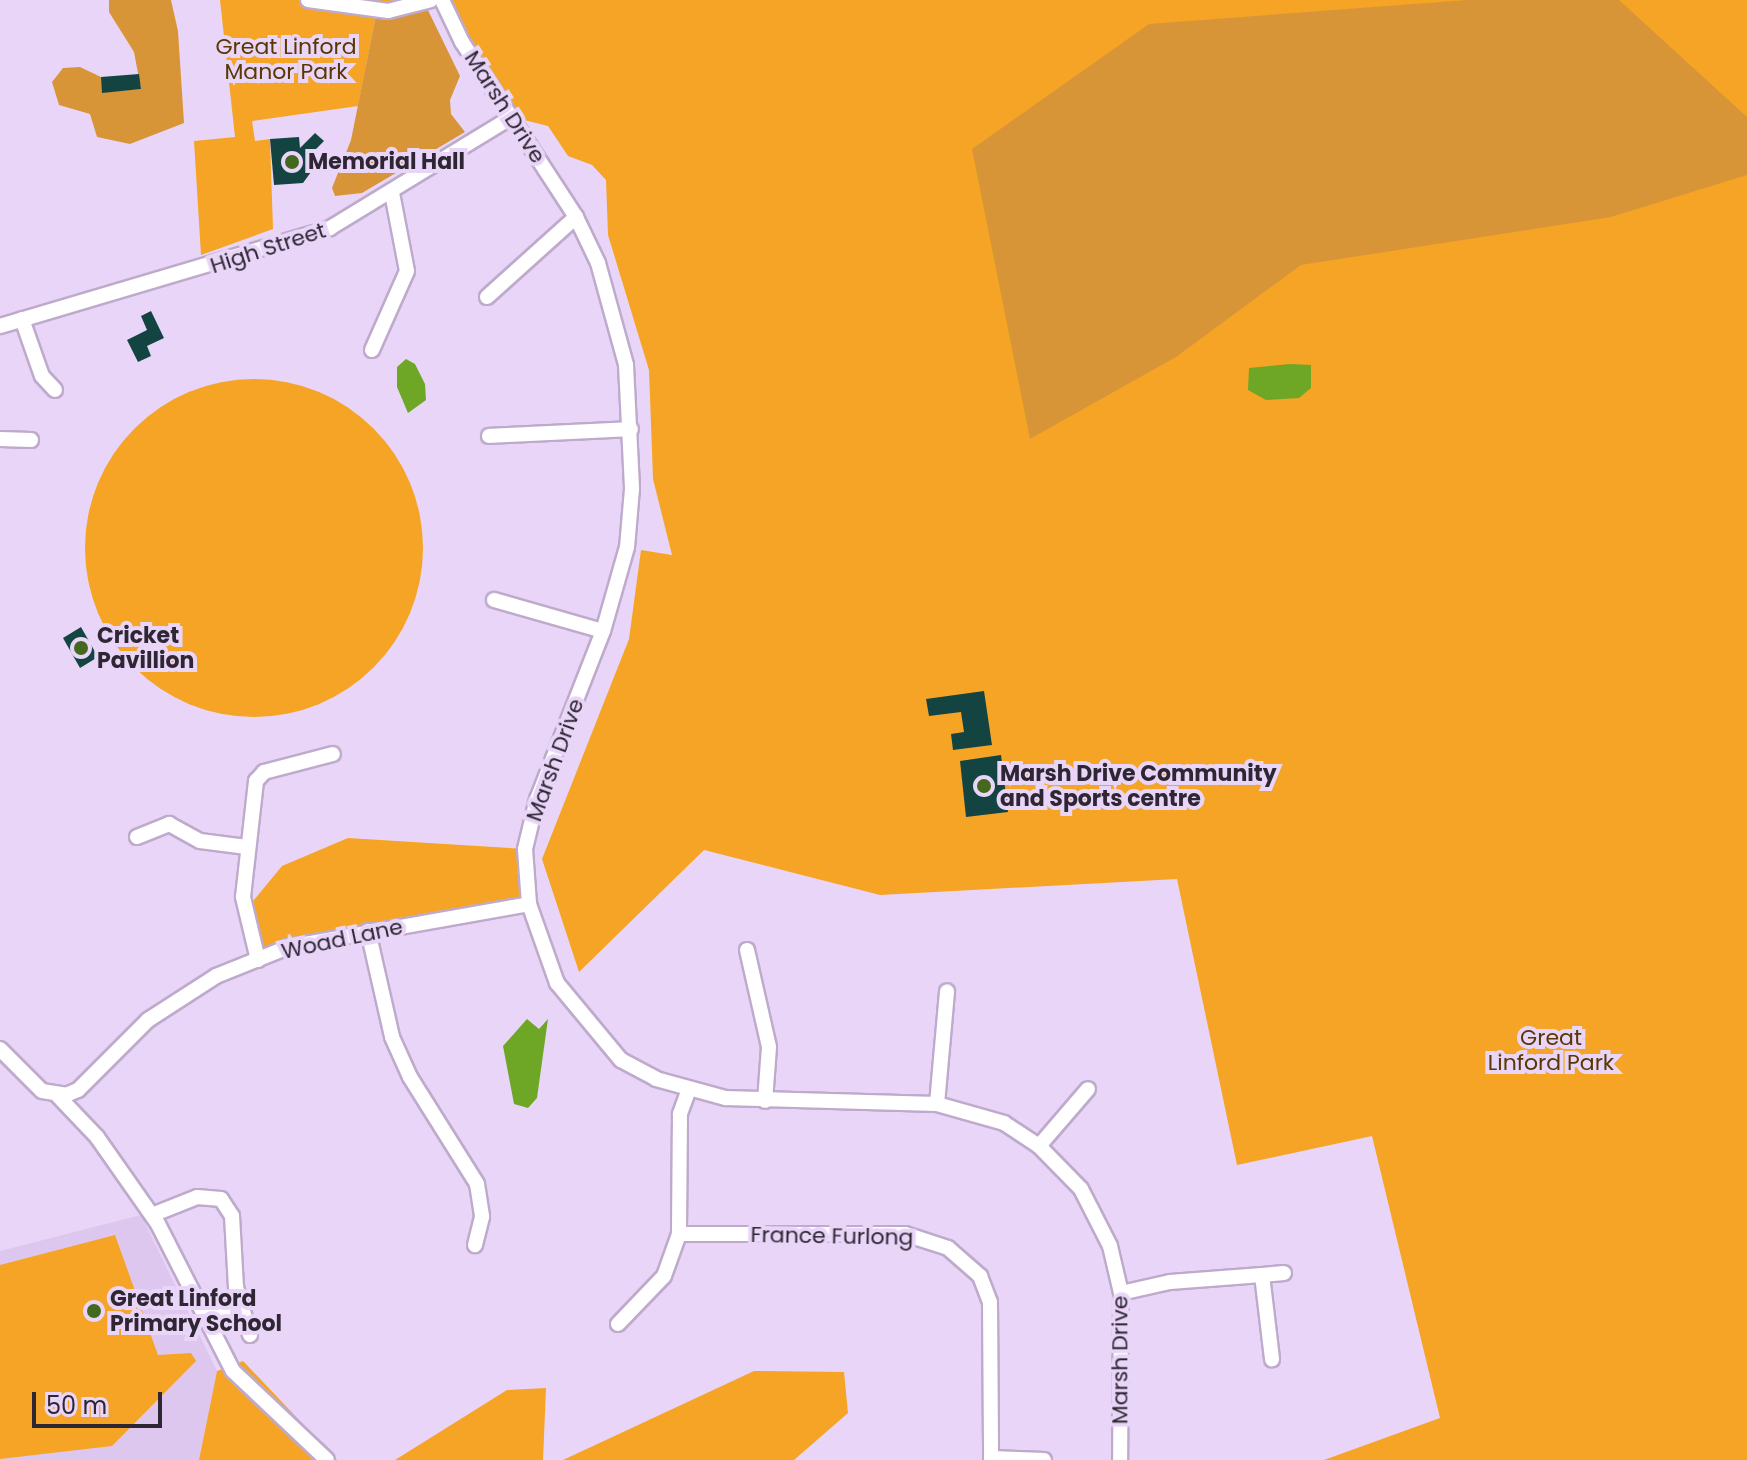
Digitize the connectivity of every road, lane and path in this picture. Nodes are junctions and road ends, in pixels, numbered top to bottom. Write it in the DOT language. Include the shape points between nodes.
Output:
graph roads {
  1 [pos="308,0"];
  2 [pos="431,0"];
  3 [pos="442,0"];
  4 [pos="512,117"];
  5 [pos="392,193"];
  6 [pos="576,217"];
  7 [pos="487,297"];
  8 [pos="22,319"];
  9 [pos="0,326"];
  10 [pos="372,350"];
  11 [pos="55,390"];
  12 [pos="631,429"];
  13 [pos="489,436"];
  14 [pos="0,439"];
  15 [pos="31,440"];
  16 [pos="494,600"];
  17 [pos="603,631"];
  18 [pos="333,754"];
  19 [pos="137,837"];
  20 [pos="247,847"];
  21 [pos="529,904"];
  22 [pos="368,931"];
  23 [pos="747,950"];
  24 [pos="258,960"];
  25 [pos="947,991"];
  26 [pos="0,1049"];
  27 [pos="689,1089"];
  28 [pos="1088,1089"];
  29 [pos="58,1096"];
  30 [pos="765,1101"];
  31 [pos="937,1104"];
  32 [pos="1039,1146"];
  33 [pos="152,1215"];
  34 [pos="679,1234"];
  35 [pos="475,1245"];
  36 [pos="1284,1273"];
  37 [pos="1262,1275"];
  38 [pos="1121,1293"];
  39 [pos="240,1303"];
  40 [pos="205,1319"];
  41 [pos="618,1324"];
  42 [pos="250,1335"];
  43 [pos="1272,1359"];
  44 [pos="990,1459"];
  45 [pos="327,1460"];
  46 [pos="1044,1460"];
  47 [pos="1120,1460"];
  1 -- 2 [label="street" via="388,11"];
  3 -- 4 [label="street, Marsh Drive" via="462,42"];
  4 -- 5 [label="street, High Street"];
  4 -- 6 [label="street, Marsh Drive"];
  5 -- 8 [label="street, High Street" via="330,228"];
  5 -- 10 [label="street" via="407,271"];
  6 -- 7 [label="street"];
  6 -- 12 [label="street, Marsh Drive" via="616,319"];
  8 -- 9 [label="street, High Street"];
  8 -- 11 [label="street" via="42,376"];
  12 -- 13 [label="street"];
  12 -- 17 [label="street, Marsh Drive" via="627,547"];
  14 -- 15 [label="street"];
  16 -- 17 [label="street"];
  17 -- 21 [label="street, Marsh Drive" via="537,799 525,849"];
  18 -- 20 [label="street" via="264,772 256,781"];
  19 -- 20 [label="street" via="169,824 200,841"];
  20 -- 24 [label="street" via="243,897"];
  21 -- 22 [label="street, Woad Lane"];
  21 -- 27 [label="street, Marsh Drive" via="557,983 590,1026 621,1060"];
  22 -- 24 [label="street, Woad Lane" via="288,947"];
  22 -- 35 [label="street" via="392,1037 410,1077 477,1184 482,1217"];
  23 -- 30 [label="street" via="769,1047"];
  24 -- 29 [label="street, Woad Lane" via="182,995 113,1050 78,1090"];
  25 -- 31 [label="street"];
  26 -- 29 [label="street" via="42,1091"];
  27 -- 30 [label="street, Marsh Drive"];
  27 -- 34 [label="street" via="680,1114"];
  28 -- 32 [label="street"];
  29 -- 33 [label="street" via="97,1137"];
  30 -- 31 [label="street, Marsh Drive"];
  31 -- 32 [label="street, Marsh Drive" via="1004,1123"];
  32 -- 38 [label="street, Marsh Drive" via="1081,1189 1110,1246"];
  33 -- 39 [label="street" via="197,1197 221,1199 232,1216"];
  33 -- 40 [label="street"];
  34 -- 41 [label="street" via="664,1276"];
  34 -- 44 [label="street, France Furlong" via="905,1234 948,1248 980,1276 990,1302"];
  36 -- 37 [label="street"];
  37 -- 38 [label="street" via="1170,1282"];
  37 -- 43 [label="street"];
  38 -- 47 [label="street, Marsh Drive"];
  39 -- 40 [label="street"];
  39 -- 42 [label="street"];
  40 -- 45 [label="street" via="233,1371"];
  44 -- 46 [label="street, France Furlong"];
}
